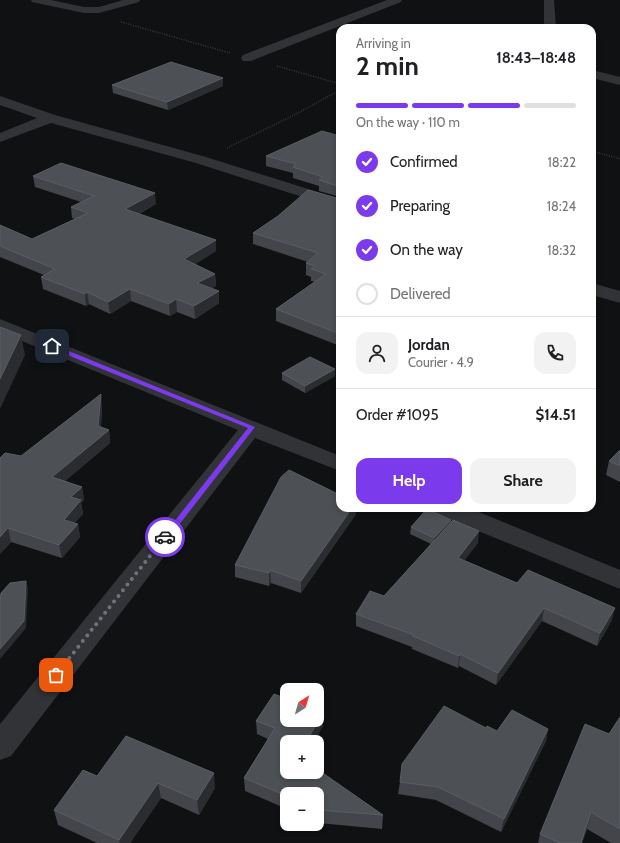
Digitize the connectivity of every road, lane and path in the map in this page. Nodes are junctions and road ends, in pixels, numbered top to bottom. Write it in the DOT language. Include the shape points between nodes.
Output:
graph roads {
  1 [pos="36,0"];
  2 [pos="135,0"];
  3 [pos="396,0"];
  4 [pos="549,0"];
  5 [pos="84,10"];
  6 [pos="550,24"];
  7 [pos="247,58"];
  8 [pos="596,75"];
  9 [pos="620,81"];
  10 [pos="336,83"];
  11 [pos="336,92"];
  12 [pos="0,100"];
  13 [pos="50,118"];
  14 [pos="0,138"];
  15 [pos="596,152"];
  16 [pos="620,159"];
  17 [pos="201,160"];
  18 [pos="336,203"];
  19 [pos="596,290"];
  20 [pos="620,297"];
  21 [pos="0,325"];
  22 [pos="252,427"];
  23 [pos="336,462"];
  24 [pos="456,512"];
  25 [pos="620,580"];
  26 [pos="0,747"];
  1 -- 5 [label="street"];
  2 -- 5 [label="street" via="99,10"];
  3 -- 7 [label="street"];
  4 -- 6 [label="street"];
  5 -- 7 [label="path"];
  7 -- 10 [label="path"];
  8 -- 9 [label="street"];
  11 -- 17 [label="path" via="262,132"];
  12 -- 13 [label="street"];
  13 -- 14 [label="street"];
  13 -- 17 [label="street"];
  15 -- 16 [label="path"];
  17 -- 18 [label="street"];
  19 -- 20 [label="street"];
  21 -- 22 [label="street"];
  22 -- 23 [label="street"];
  22 -- 26 [label="street"];
  24 -- 25 [label="street"];
}
